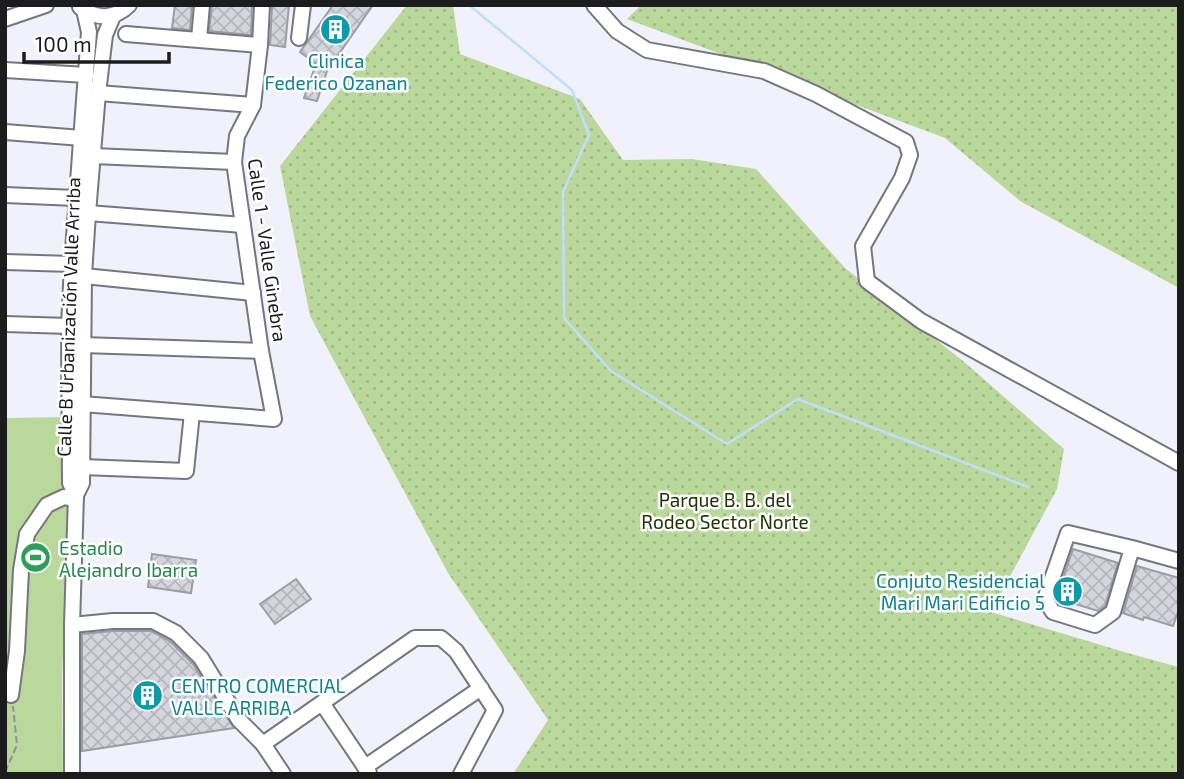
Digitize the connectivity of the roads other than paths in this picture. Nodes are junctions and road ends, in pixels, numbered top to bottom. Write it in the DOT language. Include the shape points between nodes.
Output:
graph roads {
  1 [pos="46,5"];
  2 [pos="129,5"];
  3 [pos="202,5"];
  4 [pos="262,5"];
  5 [pos="303,5"];
  6 [pos="594,5"];
  7 [pos="81,7"];
  8 [pos="113,16"];
  9 [pos="5,19"];
  10 [pos="126,34"];
  11 [pos="299,38"];
  12 [pos="199,39"];
  13 [pos="260,45"];
  14 [pos="5,70"];
  15 [pos="86,75"];
  16 [pos="98,93"];
  17 [pos="253,105"];
  18 [pos="5,132"];
  19 [pos="82,138"];
  20 [pos="93,156"];
  21 [pos="234,162"];
  22 [pos="5,195"];
  23 [pos="76,198"];
  24 [pos="88,213"];
  25 [pos="243,225"];
  26 [pos="5,262"];
  27 [pos="72,264"];
  28 [pos="84,276"];
  29 [pos="253,293"];
  30 [pos="5,324"];
  31 [pos="69,326"];
  32 [pos="83,345"];
  33 [pos="261,351"];
  34 [pos="82,404"];
  35 [pos="191,413"];
  36 [pos="1179,463"];
  37 [pos="82,467"];
  38 [pos="76,497"];
  39 [pos="1132,548"];
  40 [pos="1179,561"];
  41 [pos="72,625"];
  42 [pos="481,688"];
  43 [pos="11,695"];
  44 [pos="322,703"];
  45 [pos="263,744"];
  46 [pos="368,770"];
  47 [pos="72,774"];
  48 [pos="283,774"];
  49 [pos="461,774"];
  1 -- 9 [label="street"];
  2 -- 8 [label="street"];
  3 -- 12 [label="street"];
  4 -- 13 [label="street, Calle 1 - Valle Ginebra"];
  5 -- 11 [label="street"];
  6 -- 36 [label="street" via="617,31 647,50 764,71 906,142 910,156 901,178 863,246 867,281 921,321"];
  7 -- 8 [label="street" via="96,15"];
  7 -- 15 [label="street, Calle B Urbanización Valle Arriba" via="89,32"];
  8 -- 16 [label="street, Calle B Urbanización Valle Arriba" via="105,34"];
  10 -- 12 [label="street"];
  12 -- 13 [label="street"];
  13 -- 17 [label="street, Calle 1 - Valle Ginebra"];
  14 -- 15 [label="street"];
  15 -- 19 [label="street, Calle B Urbanización Valle Arriba"];
  16 -- 17 [label="street"];
  16 -- 20 [label="street, Calle B Urbanización Valle Arriba"];
  17 -- 21 [label="street, Calle 1 - Valle Ginebra" via="237,136"];
  18 -- 19 [label="street"];
  19 -- 23 [label="street, Calle B Urbanización Valle Arriba"];
  20 -- 21 [label="street"];
  20 -- 24 [label="street, Calle B Urbanización Valle Arriba"];
  21 -- 25 [label="street, Calle 1 - Valle Ginebra"];
  22 -- 23 [label="street"];
  23 -- 27 [label="street, Calle B Urbanización Valle Arriba"];
  24 -- 25 [label="street"];
  24 -- 28 [label="street, Calle B Urbanización Valle Arriba"];
  25 -- 29 [label="street, Calle 1 - Valle Ginebra"];
  26 -- 27 [label="street"];
  27 -- 31 [label="street, Calle B Urbanización Valle Arriba"];
  28 -- 29 [label="street"];
  28 -- 32 [label="street, Calle B Urbanización Valle Arriba"];
  29 -- 33 [label="street, Calle 1 - Valle Ginebra"];
  30 -- 31 [label="street"];
  31 -- 38 [label="street, Calle B Urbanización Valle Arriba" via="70,483"];
  32 -- 33 [label="street"];
  32 -- 34 [label="street, Calle B Urbanización Valle Arriba"];
  33 -- 35 [label="street, Calle 1 - Valle Ginebra" via="274,419"];
  34 -- 35 [label="street"];
  34 -- 37 [label="street, Calle B Urbanización Valle Arriba"];
  35 -- 37 [label="street" via="186,471"];
  37 -- 38 [label="street, Calle B Urbanización Valle Arriba"];
  38 -- 41 [label="street, Calle B Urbanización Valle Arriba"];
  38 -- 43 [label="street" via="47,505 27,534"];
  39 -- 39 [label="street" via="1113,612 1095,625 1053,612 1045,599 1068,533"];
  39 -- 40 [label="street"];
  41 -- 45 [label="street" via="153,621 176,633 201,658 239,720"];
  41 -- 47 [label="street, Calle B Urbanización Valle Arriba"];
  42 -- 44 [label="street" via="456,651 441,638 415,638"];
  42 -- 46 [label="street"];
  42 -- 49 [label="street" via="495,710"];
  44 -- 45 [label="street"];
  44 -- 46 [label="street"];
  45 -- 48 [label="street"];
}
